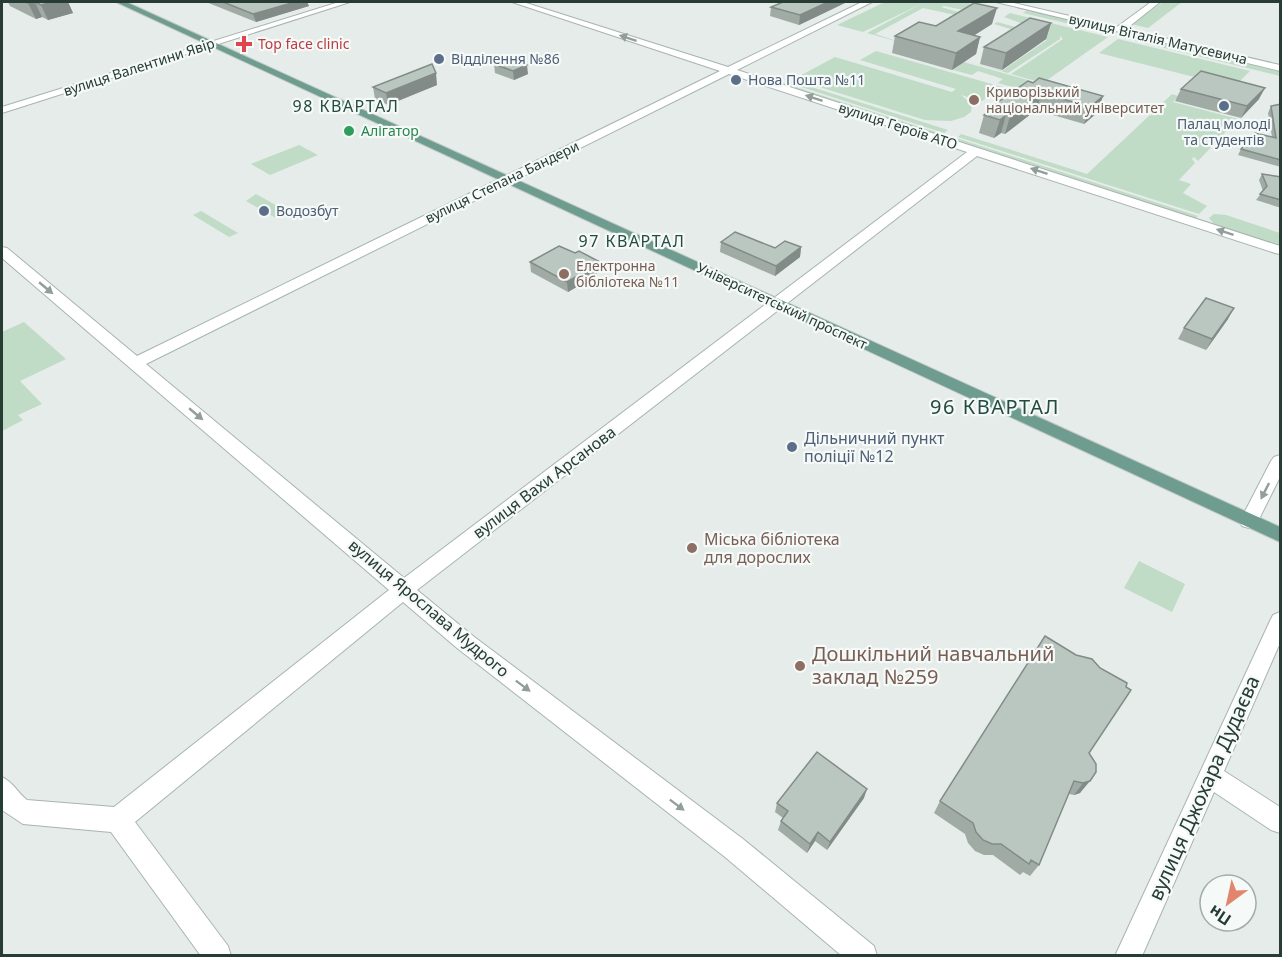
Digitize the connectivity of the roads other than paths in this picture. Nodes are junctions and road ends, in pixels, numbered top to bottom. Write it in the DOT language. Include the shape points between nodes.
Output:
graph roads {
  1 [pos="120,2"];
  2 [pos="346,2"];
  3 [pos="516,2"];
  4 [pos="868,2"];
  5 [pos="1000,2"];
  6 [pos="1156,2"];
  7 [pos="1119,30"];
  8 [pos="212,44"];
  9 [pos="1281,68"];
  10 [pos="729,70"];
  11 [pos="2,111"];
  12 [pos="976,151"];
  13 [pos="506,179"];
  14 [pos="2,250"];
  15 [pos="1281,250"];
  16 [pos="776,303"];
  17 [pos="136,363"];
  18 [pos="1281,460"];
  19 [pos="1249,521"];
  20 [pos="1281,535"];
  21 [pos="404,589"];
  22 [pos="1281,621"];
  23 [pos="1210,776"];
  24 [pos="2,789"];
  25 [pos="118,820"];
  26 [pos="1281,821"];
  27 [pos="218,956"];
  28 [pos="864,956"];
  29 [pos="1128,956"];
  1 -- 8 [label="main road, Університетський проспект"];
  2 -- 8 [label="street, вулиця Валентини Явір"];
  10 -- 3 [label="street, вулиця Героїв АТО, one-way"];
  4 -- 10 [label="street, вулиця Степана Бандери"];
  5 -- 7 [label="street, вулиця Віталія Матусевича"];
  6 -- 7 [label="street"];
  7 -- 9 [label="street, вулиця Віталія Матусевича"];
  8 -- 11 [label="street, вулиця Валентини Явір"];
  8 -- 13 [label="main road, Університетський проспект"];
  12 -- 10 [label="street, вулиця Героїв АТО, one-way"];
  10 -- 13 [label="street, вулиця Степана Бандери"];
  15 -- 12 [label="street, вулиця Героїв АТО, one-way"];
  12 -- 16 [label="street, вулиця Вахи Арсанова"];
  13 -- 16 [label="main road, Університетський проспект"];
  13 -- 17 [label="street, вулиця Степана Бандери"];
  14 -- 17 [label="street, вулиця Ярослава Мудрого, one-way"];
  16 -- 19 [label="main road, Університетський проспект"];
  16 -- 21 [label="street, вулиця Вахи Арсанова"];
  17 -- 21 [label="street, вулиця Ярослава Мудрого, one-way"];
  18 -- 19 [label="street, one-way"];
  19 -- 20 [label="main road, Університетський проспект"];
  21 -- 25 [label="street, вулиця Вахи Арсанова"];
  21 -- 28 [label="street, вулиця Ярослава Мудрого, one-way" via="465,642 734,848"];
  22 -- 23 [label="street, вулиця Джохара Дудаєва"];
  23 -- 26 [label="street"];
  23 -- 29 [label="street, вулиця Джохара Дудаєва"];
  24 -- 25 [label="street" via="23,812"];
  25 -- 27 [label="street"];
}
